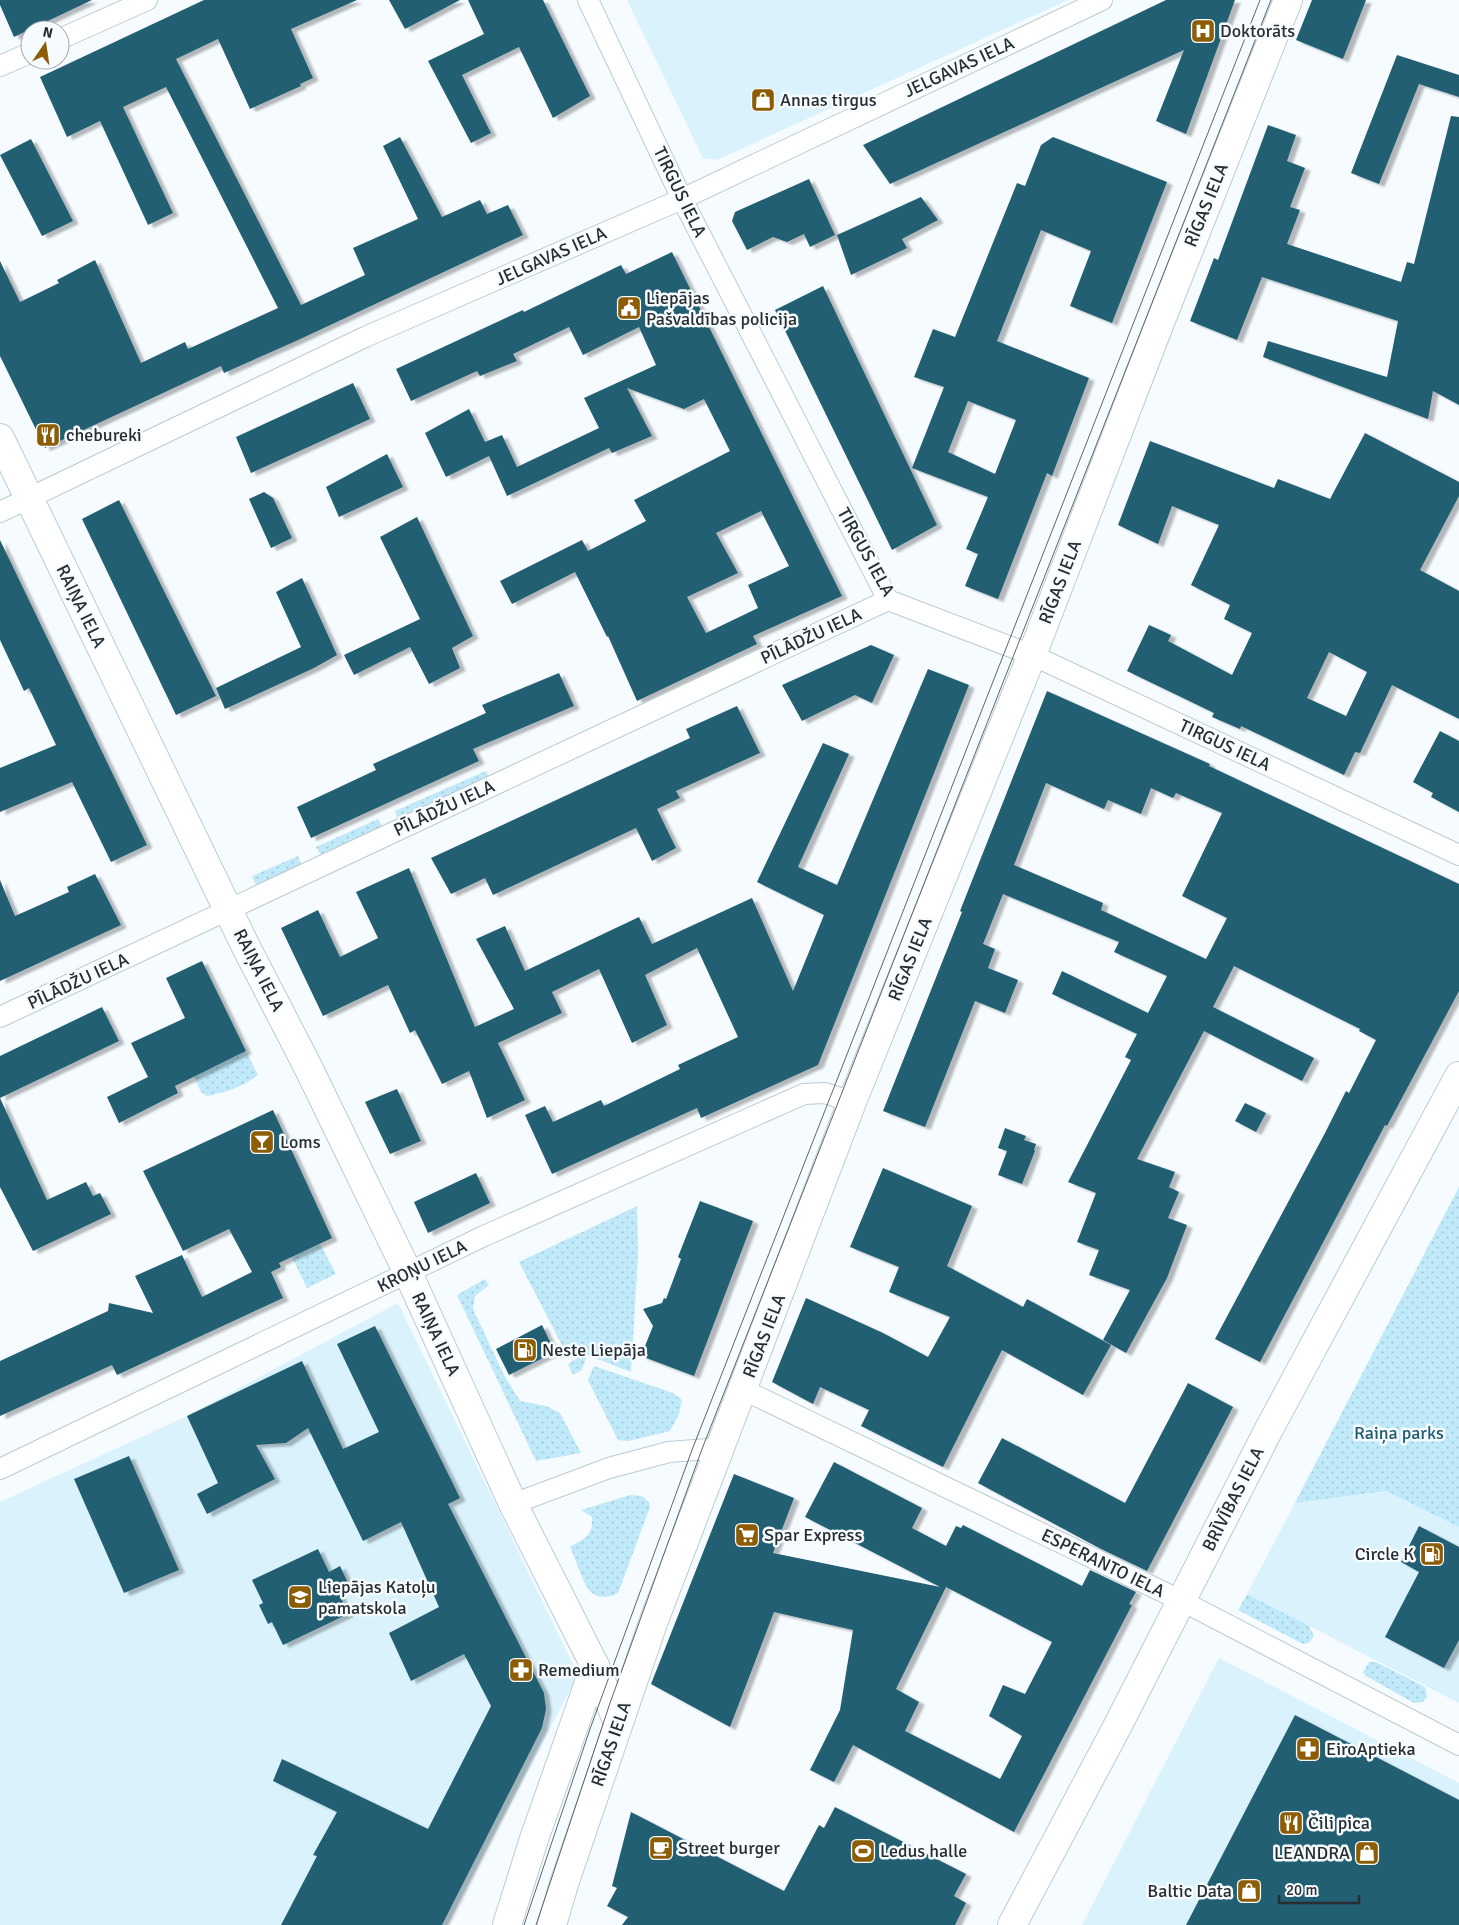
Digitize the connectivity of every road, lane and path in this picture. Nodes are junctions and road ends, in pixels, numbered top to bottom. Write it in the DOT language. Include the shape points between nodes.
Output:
graph roads {
  1 [pos="147,0"];
  2 [pos="588,0"];
  3 [pos="1102,0"];
  4 [pos="1288,0"];
  5 [pos="70,35"];
  6 [pos="20,57"];
  7 [pos="0,66"];
  8 [pos="682,198"];
  9 [pos="0,438"];
  10 [pos="29,499"];
  11 [pos="0,512"];
  12 [pos="888,600"];
  13 [pos="1032,655"];
  14 [pos="1459,855"];
  15 [pos="229,910"];
  16 [pos="0,1017"];
  17 [pos="1459,1076"];
  18 [pos="852,1102"];
  19 [pos="408,1273"];
  20 [pos="744,1390"];
  21 [pos="721,1448"];
  22 [pos="0,1469"];
  23 [pos="513,1504"];
  24 [pos="1182,1601"];
  25 [pos="595,1666"];
  26 [pos="618,1724"];
  27 [pos="1459,1745"];
  28 [pos="506,1925"];
  29 [pos="552,1925"];
  30 [pos="1012,1925"];
  1 -- 5 [label="street"];
  2 -- 8 [label="street, TIRGUS IELA"];
  3 -- 8 [label="street, JELGAVAS IELA"];
  4 -- 13 [label="main road, RĪGAS IELA" via="1160,320"];
  6 -- 7 [label="street"];
  8 -- 10 [label="street, JELGAVAS IELA" via="365,336"];
  8 -- 12 [label="street, TIRGUS IELA"];
  9 -- 10 [label="main road, RAIŅA IELA"];
  10 -- 11 [label="street, JELGAVAS IELA"];
  10 -- 15 [label="main road, RAIŅA IELA"];
  12 -- 13 [label="street, TIRGUS IELA"];
  12 -- 15 [label="street, PĪLĀDŽU IELA"];
  13 -- 14 [label="street, TIRGUS IELA"];
  13 -- 18 [label="main road, RĪGAS IELA"];
  15 -- 16 [label="street, PĪLĀDŽU IELA"];
  15 -- 19 [label="main road, RAIŅA IELA"];
  17 -- 24 [label="main road, BRĪVĪBAS IELA" via="1269,1429"];
  18 -- 19 [label="street, KROŅU IELA" via="825,1093 804,1094"];
  18 -- 20 [label="main road, RĪGAS IELA"];
  19 -- 22 [label="street, KROŅU IELA"];
  19 -- 23 [label="main road, RAIŅA IELA"];
  20 -- 21 [label="main road, RĪGAS IELA"];
  20 -- 24 [label="street, ESPERANTO IELA"];
  21 -- 23 [label="street" via="669,1452 609,1468"];
  21 -- 26 [label="main road, RĪGAS IELA" via="653,1623"];
  23 -- 25 [label="main road, RAIŅA IELA"];
  24 -- 27 [label="street, ESPERANTO IELA"];
  24 -- 30 [label="main road, BRĪVĪBAS IELA"];
  25 -- 26 [label="main road, RAIŅA IELA"];
  25 -- 28 [label="main road"];
  26 -- 29 [label="main road, RĪGAS IELA"];
}
